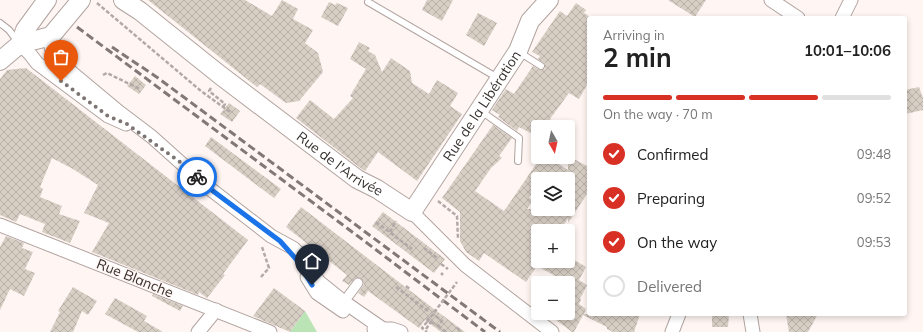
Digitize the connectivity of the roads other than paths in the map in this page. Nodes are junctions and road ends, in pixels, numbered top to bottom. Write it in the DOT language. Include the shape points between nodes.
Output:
graph roads {
  1 [pos="47,0"];
  2 [pos="81,0"];
  3 [pos="123,0"];
  4 [pos="549,0"];
  5 [pos="771,0"];
  6 [pos="851,0"];
  7 [pos="368,2"];
  8 [pos="795,16"];
  9 [pos="843,16"];
  10 [pos="0,23"];
  11 [pos="51,36"];
  12 [pos="25,49"];
  13 [pos="518,51"];
  14 [pos="0,61"];
  15 [pos="541,66"];
  16 [pos="499,79"];
  17 [pos="479,109"];
  18 [pos="119,112"];
  19 [pos="518,161"];
  20 [pos="180,162"];
  21 [pos="412,212"];
  22 [pos="0,225"];
  23 [pos="358,283"];
  24 [pos="346,299"];
  25 [pos="216,310"];
  26 [pos="677,316"];
  27 [pos="750,316"];
  28 [pos="382,331"];
  29 [pos="198,332"];
  30 [pos="270,332"];
  31 [pos="401,332"];
  32 [pos="552,332"];
  33 [pos="672,332"];
  34 [pos="753,332"];
  1 -- 12 [label="main road" via="25,30"];
  2 -- 11 [label="main road"];
  3 -- 21 [label="main road, Rue de l'Arrivée" via="356,179 377,189"];
  4 -- 13 [label="main road, Rue de la Libération" via="530,21"];
  5 -- 8 [label="street"];
  6 -- 9 [label="street"];
  7 -- 16 [label="lane"];
  10 -- 12 [label="lane"];
  11 -- 12 [label="main road"];
  11 -- 18 [label="street" via="51,47 55,57"];
  12 -- 14 [label="main road"];
  12 -- 18 [label="street"];
  12 -- 20 [label="street" via="37,63 108,116 127,124"];
  13 -- 15 [label="lane"];
  13 -- 16 [label="main road, Rue de la Libération"];
  16 -- 17 [label="main road, Rue de la Libération"];
  17 -- 19 [label="lane" via="519,138"];
  17 -- 21 [label="main road, Rue de la Libération"];
  18 -- 20 [label="street"];
  20 -- 28 [label="street" via="209,188 276,239 296,259 317,293 324,299 363,325"];
  21 -- 32 [label="street, Rue de l'Arrivée" via="465,265"];
  22 -- 25 [label="street, Rue Blanche"];
  23 -- 24 [label="street"];
  25 -- 29 [label="street"];
  25 -- 30 [label="street, Rue Blanche"];
  26 -- 33 [label="street"];
  27 -- 34 [label="street"];
  28 -- 31 [label="street"];
}
